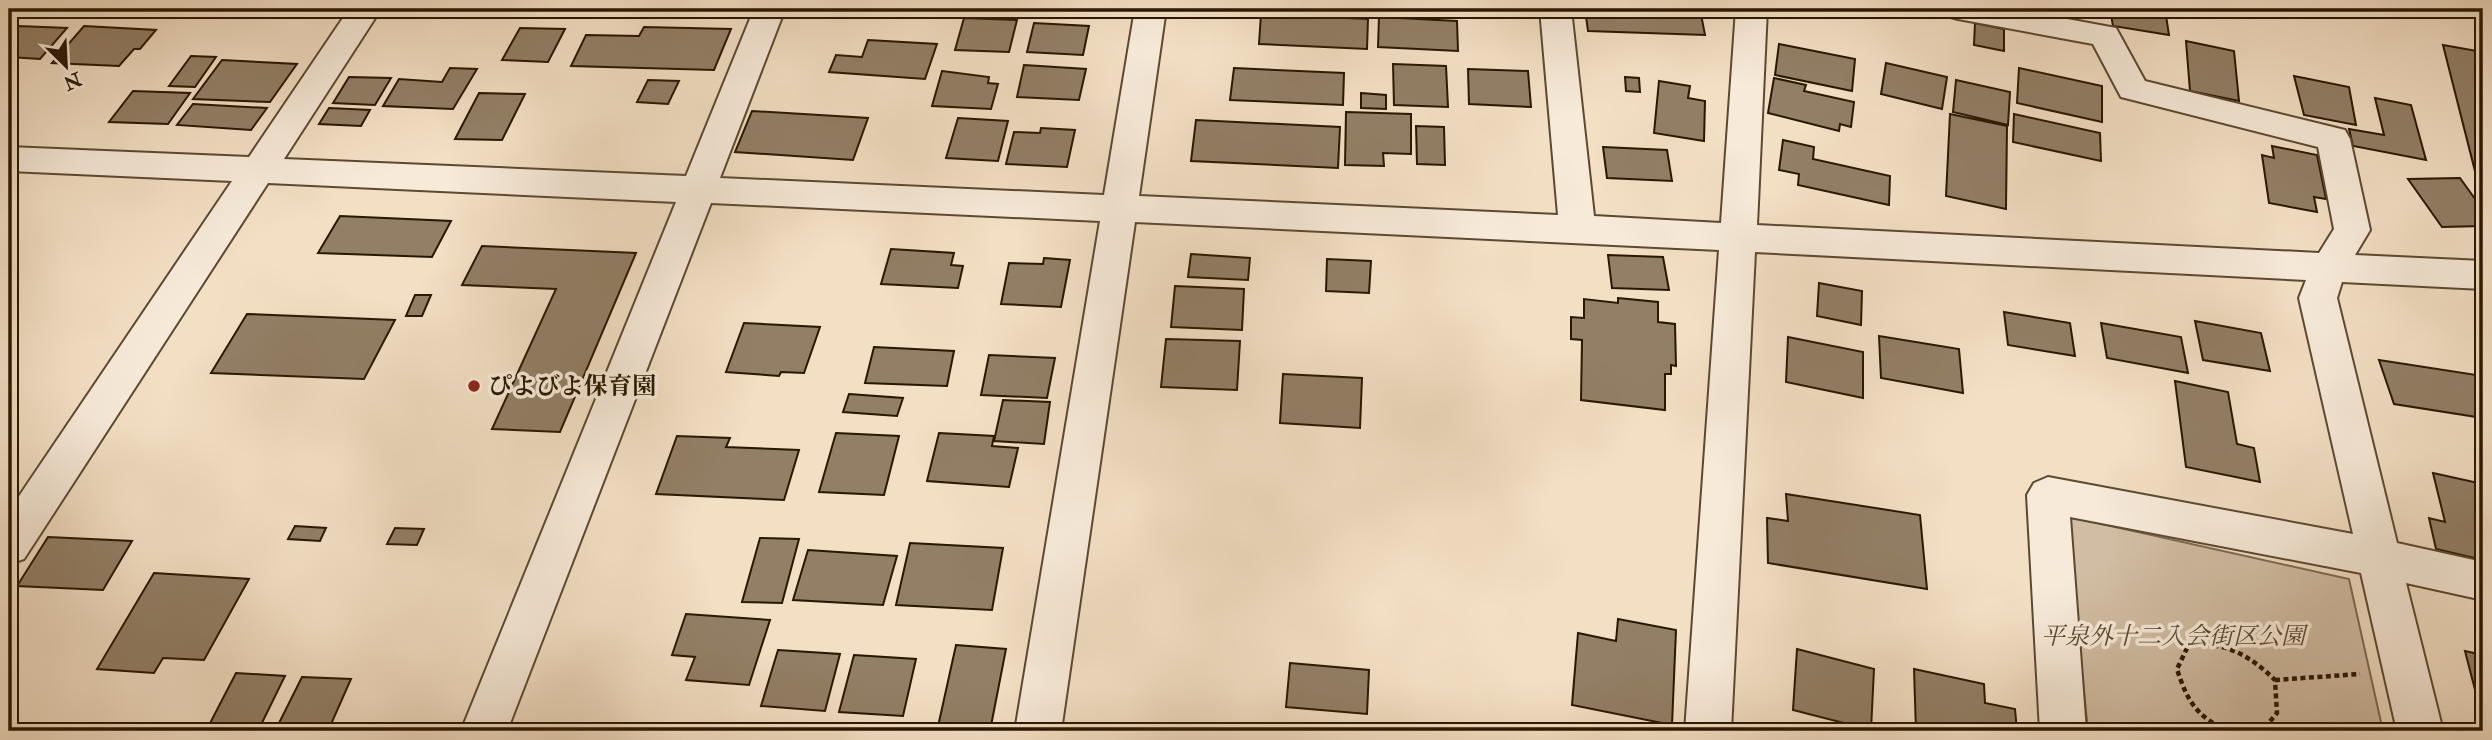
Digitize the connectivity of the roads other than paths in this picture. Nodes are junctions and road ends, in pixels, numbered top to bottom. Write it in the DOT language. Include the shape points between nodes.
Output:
graph roads {
  1 [pos="365,9"];
  2 [pos="770,9"];
  3 [pos="1151,9"];
  4 [pos="1556,9"];
  5 [pos="1752,9"];
  6 [pos="1958,9"];
  7 [pos="9,159"];
  8 [pos="256,171"];
  9 [pos="697,191"];
  10 [pos="1120,208"];
  11 [pos="1577,229"];
  12 [pos="1737,238"];
  13 [pos="2329,267"];
  14 [pos="2483,275"];
  15 [pos="9,546"];
  16 [pos="2381,558"];
  17 [pos="2483,581"];
  18 [pos="484,731"];
  19 [pos="1038,731"];
  20 [pos="1708,731"];
  21 [pos="2063,731"];
  22 [pos="2420,731"];
  1 -- 8 [label="street"];
  2 -- 9 [label="street"];
  3 -- 10 [label="street"];
  4 -- 11 [label="street"];
  5 -- 12 [label="street"];
  6 -- 13 [label="street" via="2105,36 2133,89 2333,139 2352,230"];
  7 -- 8 [label="street"];
  8 -- 9 [label="street"];
  8 -- 15 [label="street"];
  9 -- 10 [label="street"];
  9 -- 18 [label="street"];
  10 -- 11 [label="street"];
  10 -- 19 [label="street"];
  11 -- 12 [label="street"];
  12 -- 13 [label="street"];
  12 -- 20 [label="street"];
  13 -- 14 [label="street"];
  13 -- 16 [label="street" via="2318,298"];
  16 -- 17 [label="street"];
  16 -- 21 [label="street" via="2048,495"];
  16 -- 22 [label="street"];
}
